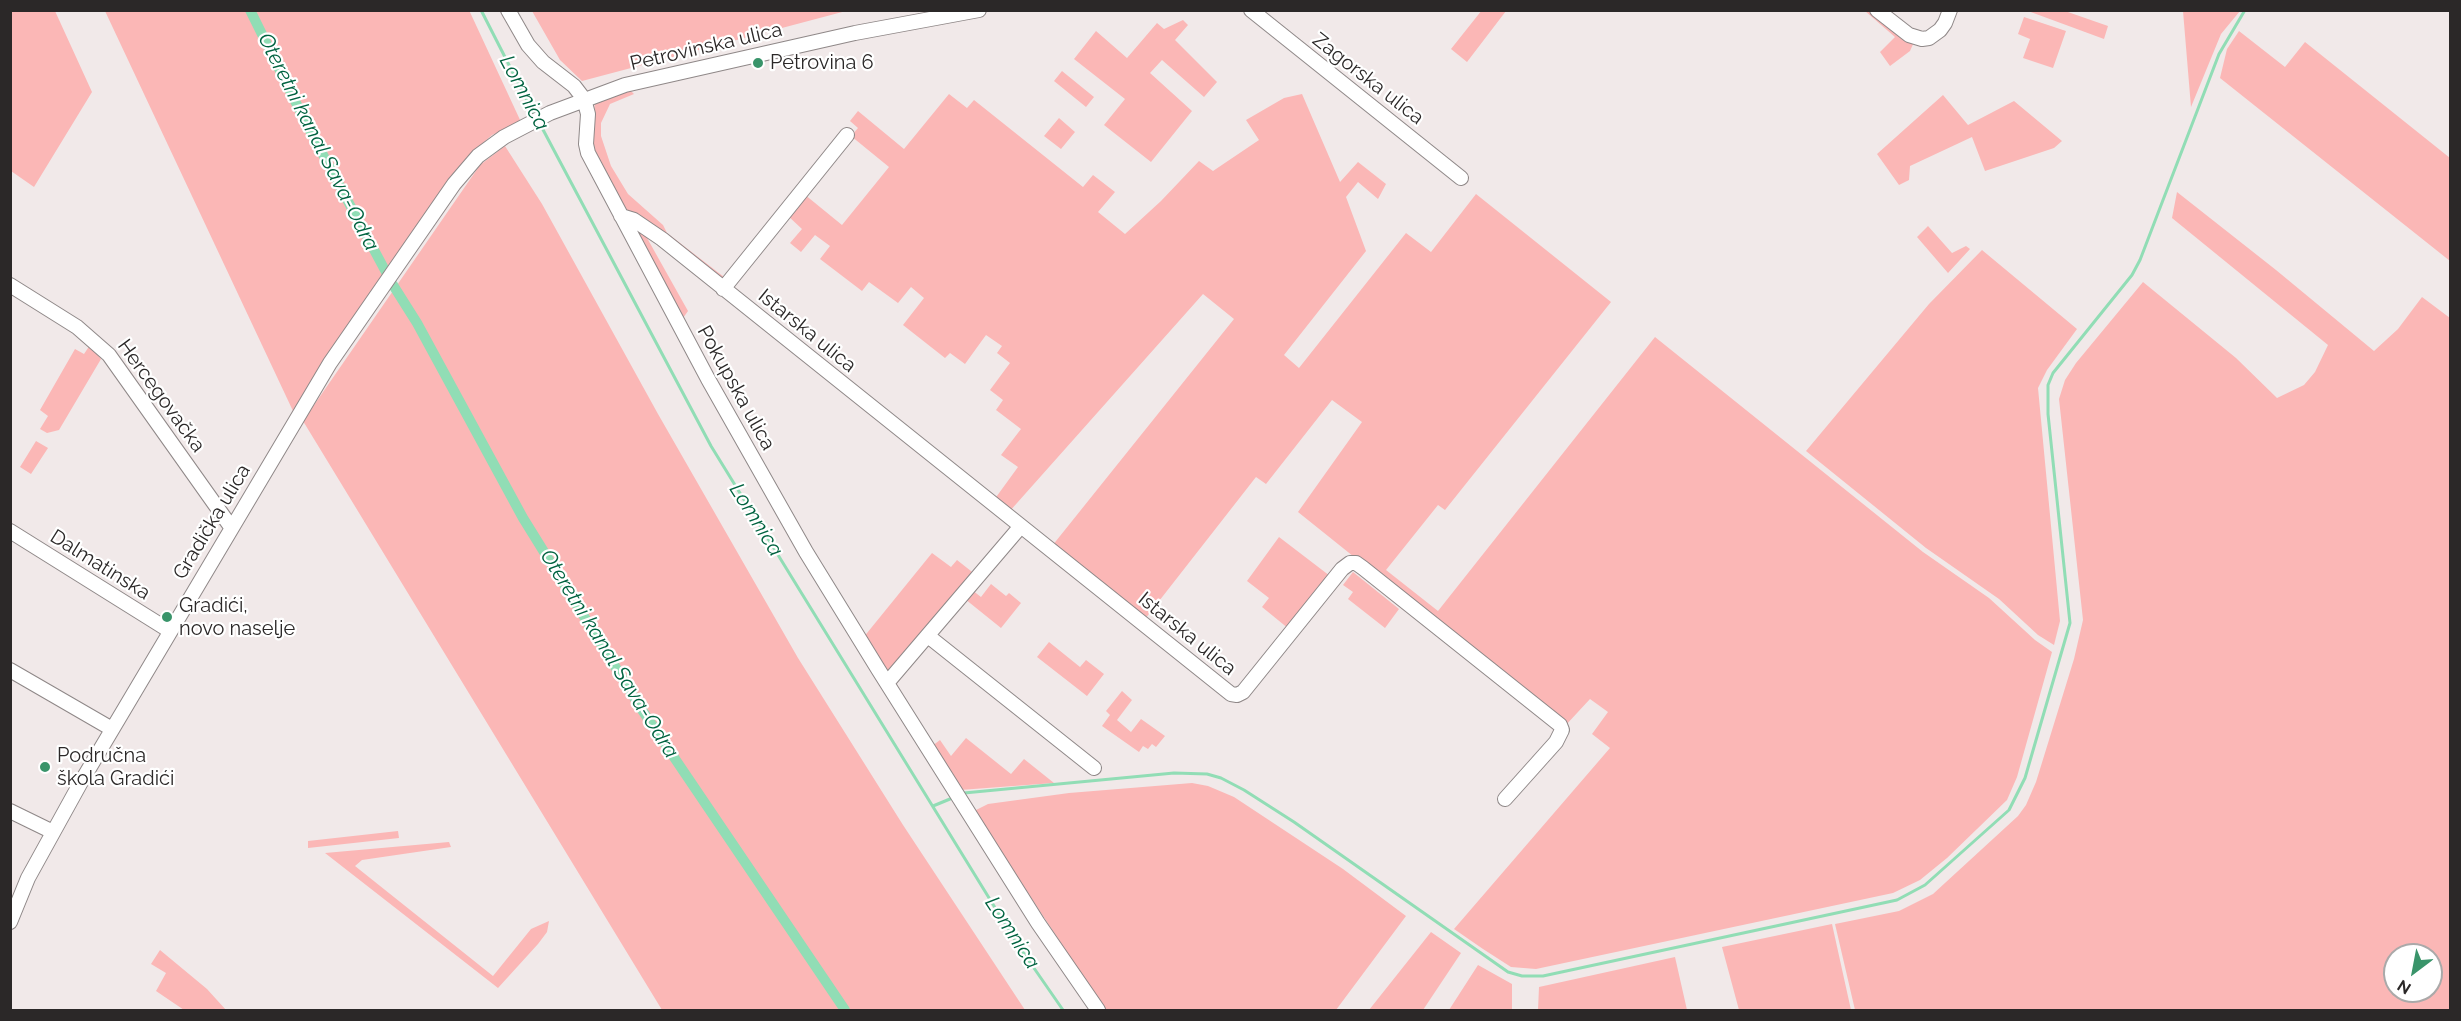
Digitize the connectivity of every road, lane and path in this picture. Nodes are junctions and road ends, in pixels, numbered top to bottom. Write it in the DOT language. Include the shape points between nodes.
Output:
graph roads {
  1 [pos="508,10"];
  2 [pos="979,10"];
  3 [pos="1251,10"];
  4 [pos="1877,10"];
  5 [pos="1950,10"];
  6 [pos="584,99"];
  7 [pos="516,130"];
  8 [pos="847,135"];
  9 [pos="1461,178"];
  10 [pos="621,216"];
  11 [pos="10,285"];
  12 [pos="723,288"];
  13 [pos="1021,526"];
  14 [pos="231,527"];
  15 [pos="10,531"];
  16 [pos="170,631"];
  17 [pos="928,636"];
  18 [pos="10,670"];
  19 [pos="887,683"];
  20 [pos="112,729"];
  21 [pos="1094,768"];
  22 [pos="1505,799"];
  23 [pos="10,811"];
  24 [pos="53,832"];
  25 [pos="10,922"];
  26 [pos="1098,1011"];
  1 -- 6 [label="street" via="528,45"];
  2 -- 6 [label="street, Petrovinska ulica" via="660,75"];
  3 -- 9 [label="street, Zagorska ulica"];
  4 -- 5 [label="street" via="1909,35 1922,39 1940,30"];
  6 -- 7 [label="street, Petrovinska ulica"];
  6 -- 10 [label="street, Pokupska ulica" via="588,153"];
  7 -- 14 [label="street, Gradička ulica" via="478,156 454,184 330,363"];
  8 -- 12 [label="street"];
  10 -- 12 [label="street, Istarska ulica" via="634,220"];
  10 -- 19 [label="street, Pokupska ulica" via="806,552"];
  11 -- 14 [label="street, Hercegovačka" via="76,327 108,355"];
  12 -- 13 [label="street, Istarska ulica"];
  13 -- 17 [label="street"];
  13 -- 22 [label="street, Istarska ulica" via="1226,691 1238,695 1336,574 1356,563 1560,725 1562,730 1556,742"];
  14 -- 16 [label="street, Gradička ulica"];
  15 -- 16 [label="street, Dalmatinska"];
  16 -- 20 [label="street, Gradička ulica"];
  17 -- 19 [label="street"];
  17 -- 21 [label="street"];
  18 -- 20 [label="street"];
  19 -- 26 [label="street, Pokupska ulica"];
  20 -- 24 [label="street, Gradička ulica"];
  23 -- 24 [label="street"];
  24 -- 25 [label="street, Gradička ulica"];
}
